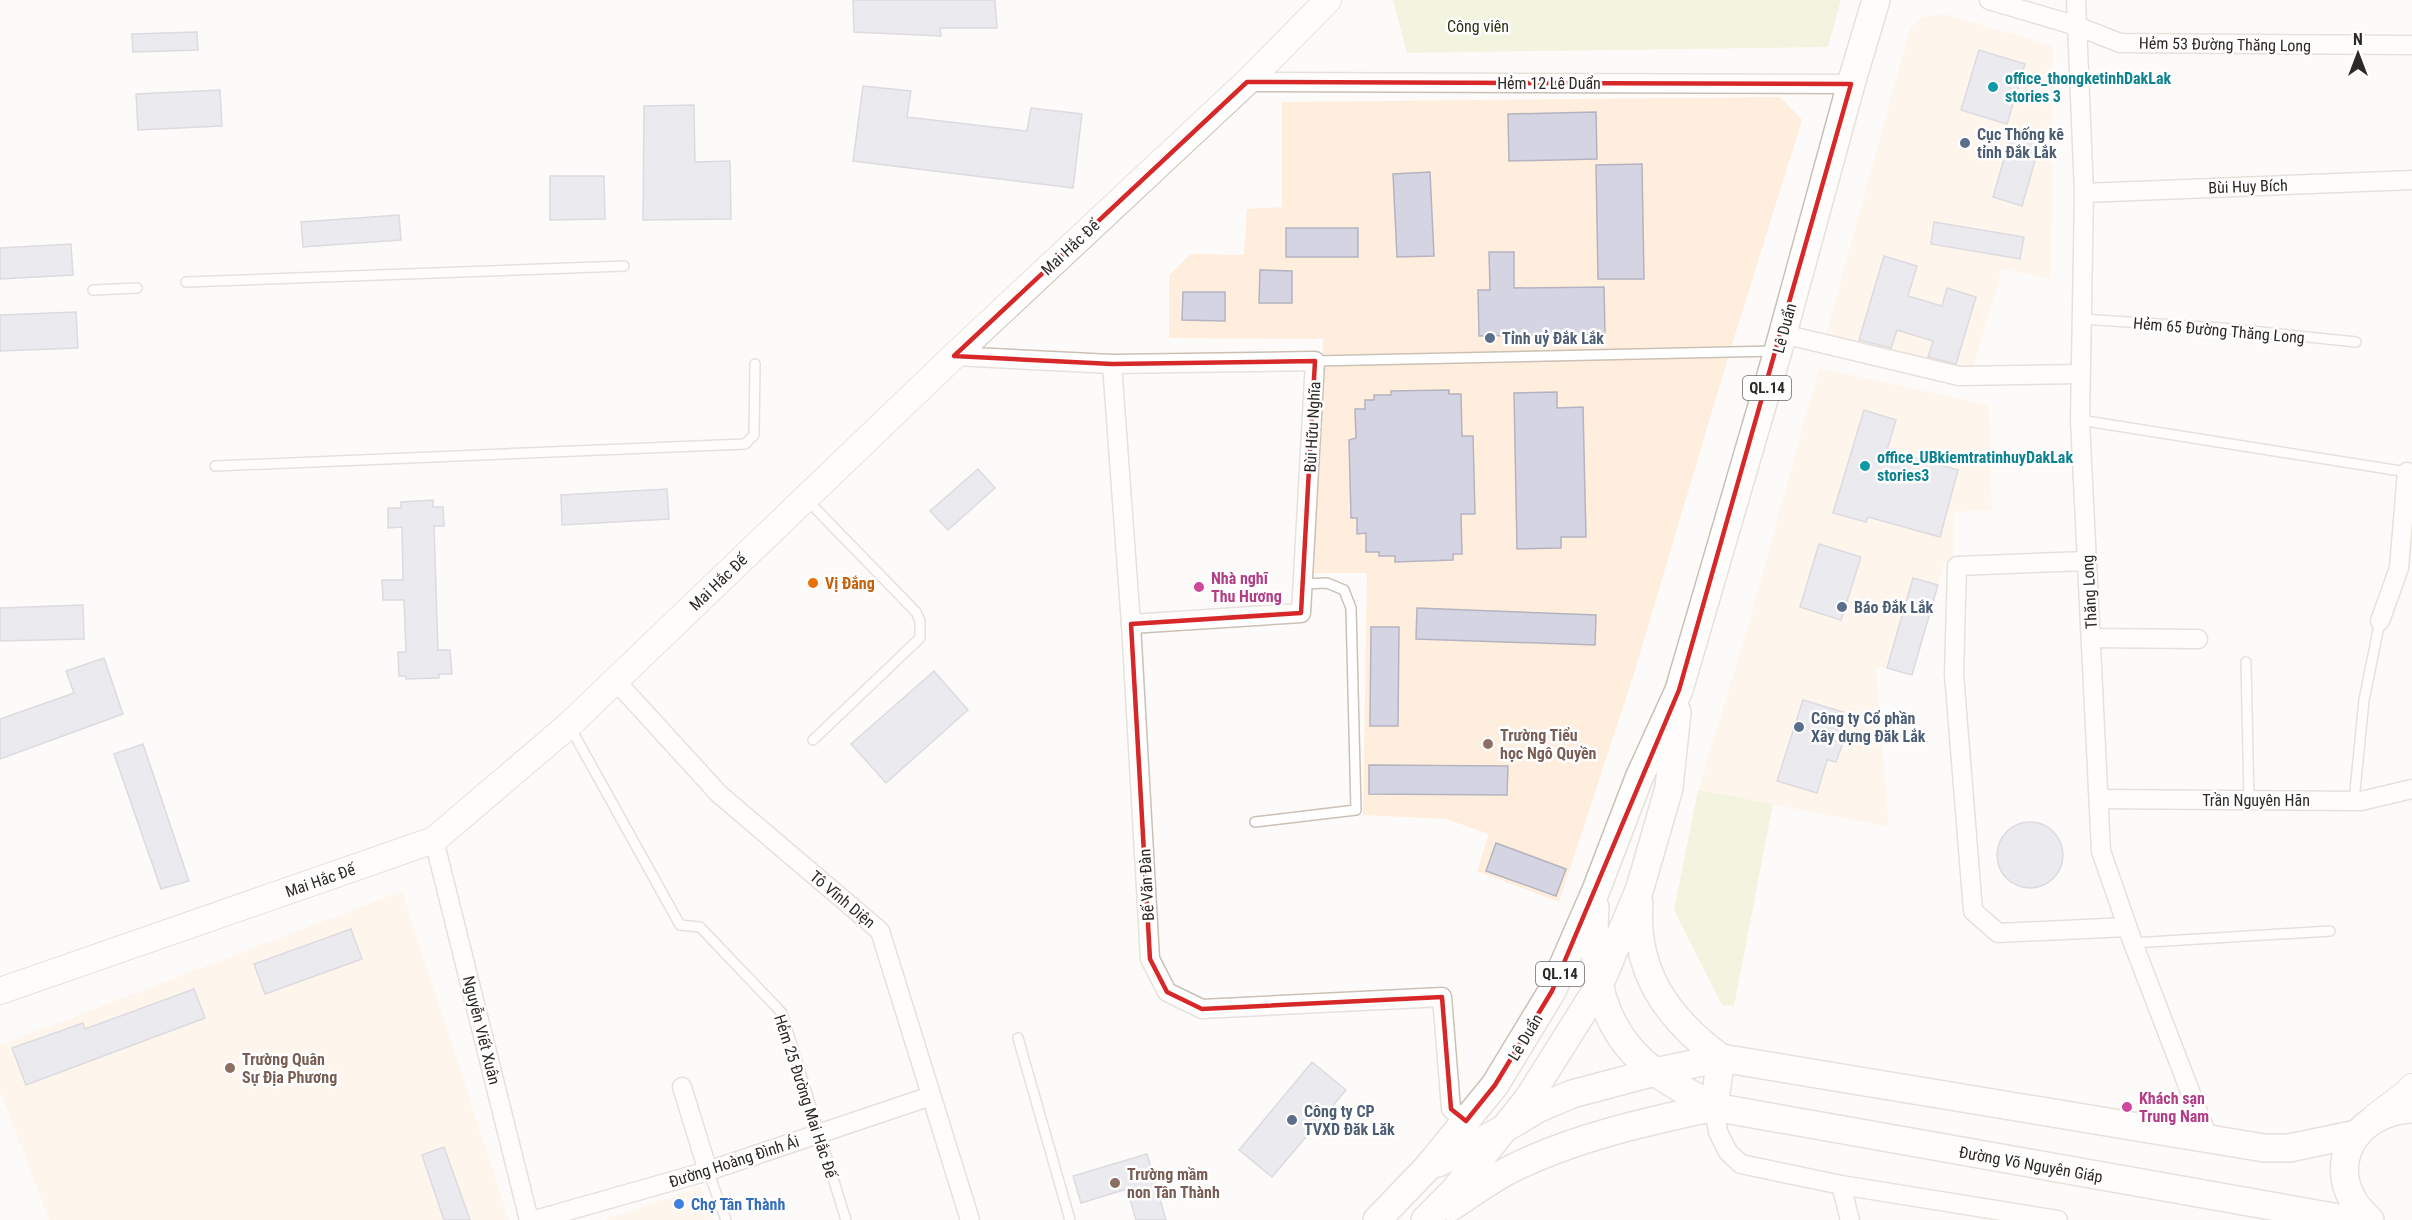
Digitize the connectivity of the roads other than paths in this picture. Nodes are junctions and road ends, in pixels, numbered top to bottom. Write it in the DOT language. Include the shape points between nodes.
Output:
graph roads {
  1 [pos="1328,0"];
  2 [pos="1876,0"];
  3 [pos="1989,0"];
  4 [pos="2076,0"];
  5 [pos="2077,26"];
  6 [pos="2412,45"];
  7 [pos="1247,82"];
  8 [pos="1851,84"];
  9 [pos="2412,180"];
  10 [pos="2084,192"];
  11 [pos="624,266"];
  12 [pos="186,282"];
  13 [pos="137,288"];
  14 [pos="93,290"];
  15 [pos="2081,319"];
  16 [pos="1780,342"];
  17 [pos="2356,342"];
  18 [pos="954,356"];
  19 [pos="1315,361"];
  20 [pos="755,364"];
  21 [pos="1112,364"];
  22 [pos="2080,374"];
  23 [pos="2080,420"];
  24 [pos="215,466"];
  25 [pos="2407,472"];
  26 [pos="805,498"];
  27 [pos="2087,561"];
  28 [pos="1303,584"];
  29 [pos="2380,621"];
  30 [pos="1131,624"];
  31 [pos="2091,638"];
  32 [pos="2198,639"];
  33 [pos="2246,662"];
  34 [pos="615,680"];
  35 [pos="1679,690"];
  36 [pos="569,724"];
  37 [pos="813,740"];
  38 [pos="2412,789"];
  39 [pos="2099,800"];
  40 [pos="2249,800"];
  41 [pos="2354,801"];
  42 [pos="1255,822"];
  43 [pos="434,840"];
  44 [pos="1640,888"];
  45 [pos="1596,890"];
  46 [pos="2330,930"];
  47 [pos="2130,935"];
  48 [pos="1599,986"];
  49 [pos="0,991"];
  50 [pos="1018,1038"];
  51 [pos="1721,1058"];
  52 [pos="1655,1072"];
  53 [pos="682,1087"];
  54 [pos="2412,1087"];
  55 [pos="931,1096"];
  56 [pos="1714,1107"];
  57 [pos="2412,1109"];
  58 [pos="1466,1121"];
  59 [pos="2364,1127"];
  60 [pos="1504,1129"];
  61 [pos="819,1133"];
  62 [pos="2208,1138"];
  63 [pos="1427,1168"];
  64 [pos="708,1171"];
  65 [pos="1841,1185"];
  66 [pos="529,1220"];
  67 [pos="535,1220"];
  68 [pos="726,1220"];
  69 [pos="846,1220"];
  70 [pos="970,1220"];
  71 [pos="1070,1220"];
  72 [pos="1377,1220"];
  73 [pos="1425,1220"];
  74 [pos="1431,1220"];
  75 [pos="1850,1220"];
  76 [pos="2058,1220"];
  77 [pos="2350,1220"];
  78 [pos="2370,1220"];
  1 -- 7 [label="street, Mai Hắc Đế"];
  2 -- 8 [label="main road, Lê Duẩn / QL.14"];
  3 -- 5 [label="street"];
  4 -- 5 [label="street, Thăng Long"];
  5 -- 6 [label="street, Hẻm 53 Đường Thăng Long" via="2120,43"];
  5 -- 10 [label="street, Thăng Long"];
  7 -- 8 [label="street, Hẻm 12 Lê Duẩn"];
  7 -- 18 [label="street, Mai Hắc Đế"];
  8 -- 16 [label="main road, Lê Duẩn / QL.14"];
  9 -- 10 [label="street, Bùi Huy Bích"];
  10 -- 15 [label="street, Thăng Long"];
  11 -- 12 [label="lane"];
  13 -- 14 [label="lane"];
  15 -- 17 [label="lane, Hẻm 65 Đường Thăng Long"];
  15 -- 22 [label="street, Thăng Long"];
  16 -- 19 [label="lane"];
  16 -- 22 [label="street" via="1959,376"];
  16 -- 35 [label="main road, Lê Duẩn / QL.14"];
  18 -- 21 [label="street, Bùi Hữu Nghĩa"];
  18 -- 26 [label="street, Mai Hắc Đế"];
  19 -- 21 [label="street, Bùi Hữu Nghĩa"];
  19 -- 28 [label="street, Bùi Hữu Nghĩa"];
  20 -- 24 [label="lane" via="754,435 745,444"];
  21 -- 30 [label="street, Bế Văn Đàn"];
  22 -- 23 [label="street, Thăng Long"];
  23 -- 25 [label="lane"];
  23 -- 27 [label="street, Thăng Long"];
  25 -- 29 [label="street" via="2399,568"];
  26 -- 34 [label="street, Mai Hắc Đế"];
  26 -- 37 [label="lane" via="916,612 921,628 920,638"];
  27 -- 31 [label="street, Thăng Long"];
  27 -- 47 [label="street" via="1957,566 1954,674 1973,911 1998,933"];
  28 -- 30 [label="street, Bùi Hữu Nghĩa" via="1301,613"];
  28 -- 42 [label="lane" via="1327,583 1344,590 1351,608 1356,810"];
  29 -- 41 [label="lane" via="2364,700"];
  30 -- 58 [label="street, Bế Văn Đàn" via="1150,959 1167,992 1202,1009 1442,997 1451,1109"];
  31 -- 32 [label="street"];
  31 -- 39 [label="street, Thăng Long"];
  33 -- 40 [label="lane"];
  34 -- 36 [label="street, Mai Hắc Đế"];
  34 -- 55 [label="street, Tô Vĩnh Diện" via="719,794 880,931"];
  35 -- 44 [label="main road, Lê Duẩn / QL.14" via="1669,788"];
  35 -- 45 [label="main road, Lê Duẩn / QL.14" via="1639,778"];
  36 -- 43 [label="street, Mai Hắc Đế"];
  36 -- 61 [label="lane, Hẻm 25 Đường Mai Hắc Đế" via="680,925 700,927 782,1013"];
  38 -- 41 [label="street, Trần Nguyên Hãn"];
  39 -- 40 [label="street, Trần Nguyên Hãn"];
  39 -- 47 [label="street, Thăng Long" via="2101,851"];
  40 -- 41 [label="street, Trần Nguyên Hãn"];
  43 -- 49 [label="street, Mai Hắc Đế"];
  43 -- 66 [label="street, Nguyễn Viết Xuân"];
  44 -- 48 [label="main road, Lê Duẩn / QL.14"];
  44 -- 51 [label="main road" via="1641,950 1652,980 1671,1012 1693,1037"];
  45 -- 48 [label="main road" via="1593,934"];
  45 -- 58 [label="main road, Lê Duẩn / QL.14" via="1552,992 1495,1085"];
  46 -- 47 [label="lane"];
  47 -- 62 [label="street, Thăng Long"];
  48 -- 52 [label="main road" via="1609,1017 1621,1037"];
  48 -- 60 [label="main road, Lê Duẩn / QL.14" via="1528,1099"];
  50 -- 71 [label="lane"];
  51 -- 52 [label="main road"];
  51 -- 56 [label="main road"];
  51 -- 62 [label="main road"];
  52 -- 56 [label="main road"];
  52 -- 60 [label="main road" via="1572,1095 1537,1109"];
  53 -- 64 [label="street"];
  54 -- 59 [label="street"];
  55 -- 61 [label="street, Đường Hoàng Đình Ái"];
  55 -- 70 [label="street, Tô Vĩnh Diện"];
  56 -- 65 [label="street" via="1718,1132 1728,1152 1741,1164"];
  56 -- 74 [label="main road" via="1575,1142 1512,1168"];
  56 -- 77 [label="main road, Đường Võ Nguyên Giáp"];
  57 -- 59 [label="main road" via="2391,1111"];
  58 -- 63 [label="main road, Lê Duẩn / QL.14"];
  59 -- 62 [label="main road" via="2289,1148 2264,1148"];
  59 -- 78 [label="main road" via="2347,1152 2344,1173 2349,1193 2359,1211"];
  60 -- 63 [label="main road"];
  60 -- 73 [label="main road, Lê Duẩn / QL.14"];
  61 -- 64 [label="street, Đường Hoàng Đình Ái"];
  61 -- 69 [label="lane, Hẻm 25 Đường Mai Hắc Đế"];
  63 -- 72 [label="main road, Lê Duẩn / QL.14"];
  64 -- 67 [label="street, Đường Hoàng Đình Ái"];
  64 -- 68 [label="lane"];
  65 -- 75 [label="street"];
  65 -- 76 [label="street"];
}
